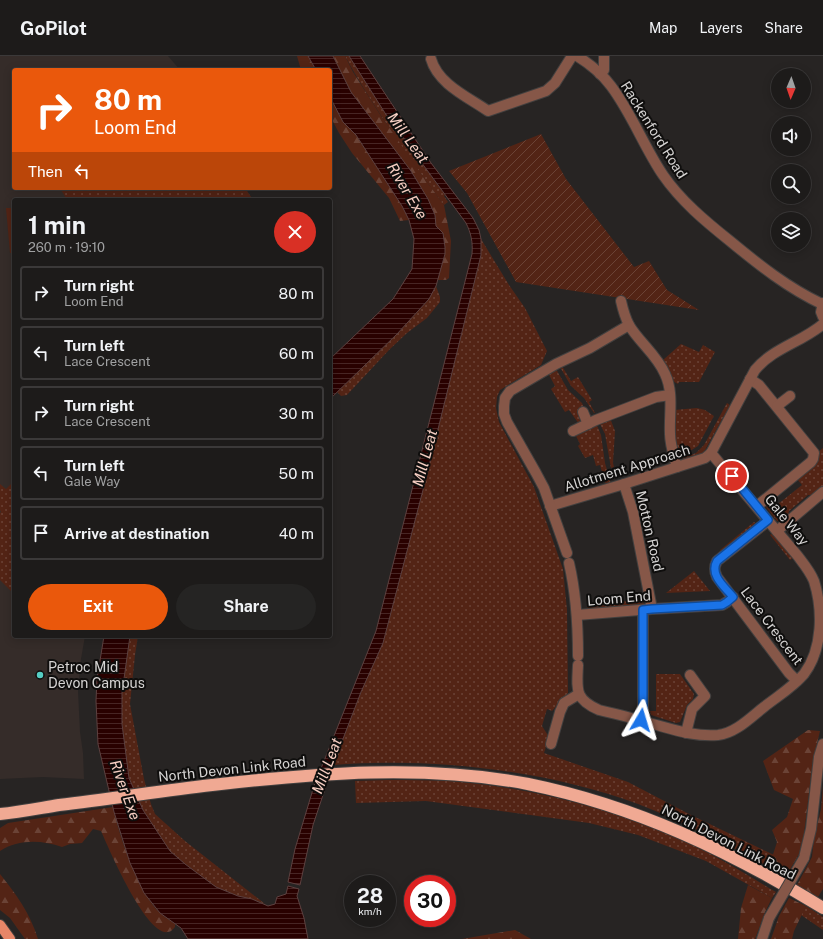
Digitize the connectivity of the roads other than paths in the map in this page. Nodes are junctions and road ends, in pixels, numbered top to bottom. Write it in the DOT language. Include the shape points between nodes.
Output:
graph roads {
  1 [pos="572,56"];
  2 [pos="577,56"];
  3 [pos="604,56"];
  4 [pos="431,59"];
  5 [pos="600,74"];
  6 [pos="621,302"];
  7 [pos="823,304"];
  8 [pos="823,317"];
  9 [pos="823,324"];
  10 [pos="629,325"];
  11 [pos="750,379"];
  12 [pos="670,395"];
  13 [pos="790,396"];
  14 [pos="777,406"];
  15 [pos="583,412"];
  16 [pos="588,424"];
  17 [pos="573,431"];
  18 [pos="711,453"];
  19 [pos="677,467"];
  20 [pos="624,484"];
  21 [pos="823,492"];
  22 [pos="550,506"];
  23 [pos="757,506"];
  24 [pos="768,520"];
  25 [pos="777,531"];
  26 [pos="568,558"];
  27 [pos="821,595"];
  28 [pos="733,597"];
  29 [pos="648,609"];
  30 [pos="577,615"];
  31 [pos="690,675"];
  32 [pos="797,681"];
  33 [pos="579,694"];
  34 [pos="641,720"];
  35 [pos="686,732"];
  36 [pos="551,744"];
  37 [pos="823,744"];
  38 [pos="1,814"];
  39 [pos="823,908"];
  40 [pos="0,925"];
  41 [pos="10,939"];
  42 [pos="762,939"];
  1 -- 4 [label="street" via="555,83 546,91 488,111 444,80 432,65"];
  2 -- 5 [label="street, Rackenford Road"];
  3 -- 5 [label="street" via="604,70"];
  5 -- 7 [label="street, Rackenford Road" via="611,86 677,194 703,219 760,265 787,285"];
  6 -- 10 [label="street"];
  7 -- 8 [label="street"];
  9 -- 11 [label="street" via="773,354 760,364"];
  10 -- 12 [label="street" via="655,357 665,374"];
  10 -- 22 [label="street, Allotment Approach" via="510,391 506,398 504,414 507,422 536,473"];
  11 -- 14 [label="street" via="759,385"];
  11 -- 18 [label="street"];
  12 -- 16 [label="street" via="656,397"];
  12 -- 19 [label="street" via="670,436"];
  13 -- 14 [label="street"];
  14 -- 23 [label="street" via="812,450 813,459 809,465"];
  15 -- 16 [label="street"];
  16 -- 17 [label="street"];
  18 -- 19 [label="street, Allotment Approach" via="705,458"];
  18 -- 23 [label="street, Gale Way"];
  19 -- 20 [label="street, Allotment Approach"];
  20 -- 22 [label="street, Allotment Approach"];
  20 -- 29 [label="street, Motton Road" via="638,535"];
  21 -- 25 [label="street"];
  22 -- 26 [label="street, Allotment Approach"];
  23 -- 24 [label="street, Gale Way"];
  24 -- 25 [label="street, Gale Way"];
  24 -- 28 [label="street, Lace Crescent" via="717,561 717,577"];
  25 -- 27 [label="street, Gale Way" via="808,569"];
  26 -- 30 [label="street, Loom End"];
  27 -- 32 [label="street, Gale Way" via="820,639 811,663"];
  28 -- 29 [label="street, Loom End" via="722,605"];
  28 -- 32 [label="street, Lace Crescent" via="789,674"];
  29 -- 30 [label="street, Loom End"];
  29 -- 34 [label="street, Motton Road"];
  30 -- 33 [label="street, Loom End"];
  31 -- 35 [label="street" via="705,696 692,709"];
  32 -- 35 [label="street, Gale Way" via="731,731 707,735"];
  33 -- 34 [label="street, Gale Way" via="588,705 599,710"];
  33 -- 36 [label="street" via="564,703"];
  34 -- 35 [label="street, Gale Way"];
  37 -- 42 [label="street, bridge" via="819,757 811,829 804,858 769,918"];
  38 -- 39 [label="highway, North Devon Link Road" via="215,785 337,774 372,772 482,778 528,784 604,803 648,818 759,871"];
  40 -- 41 [label="main road"];
}
